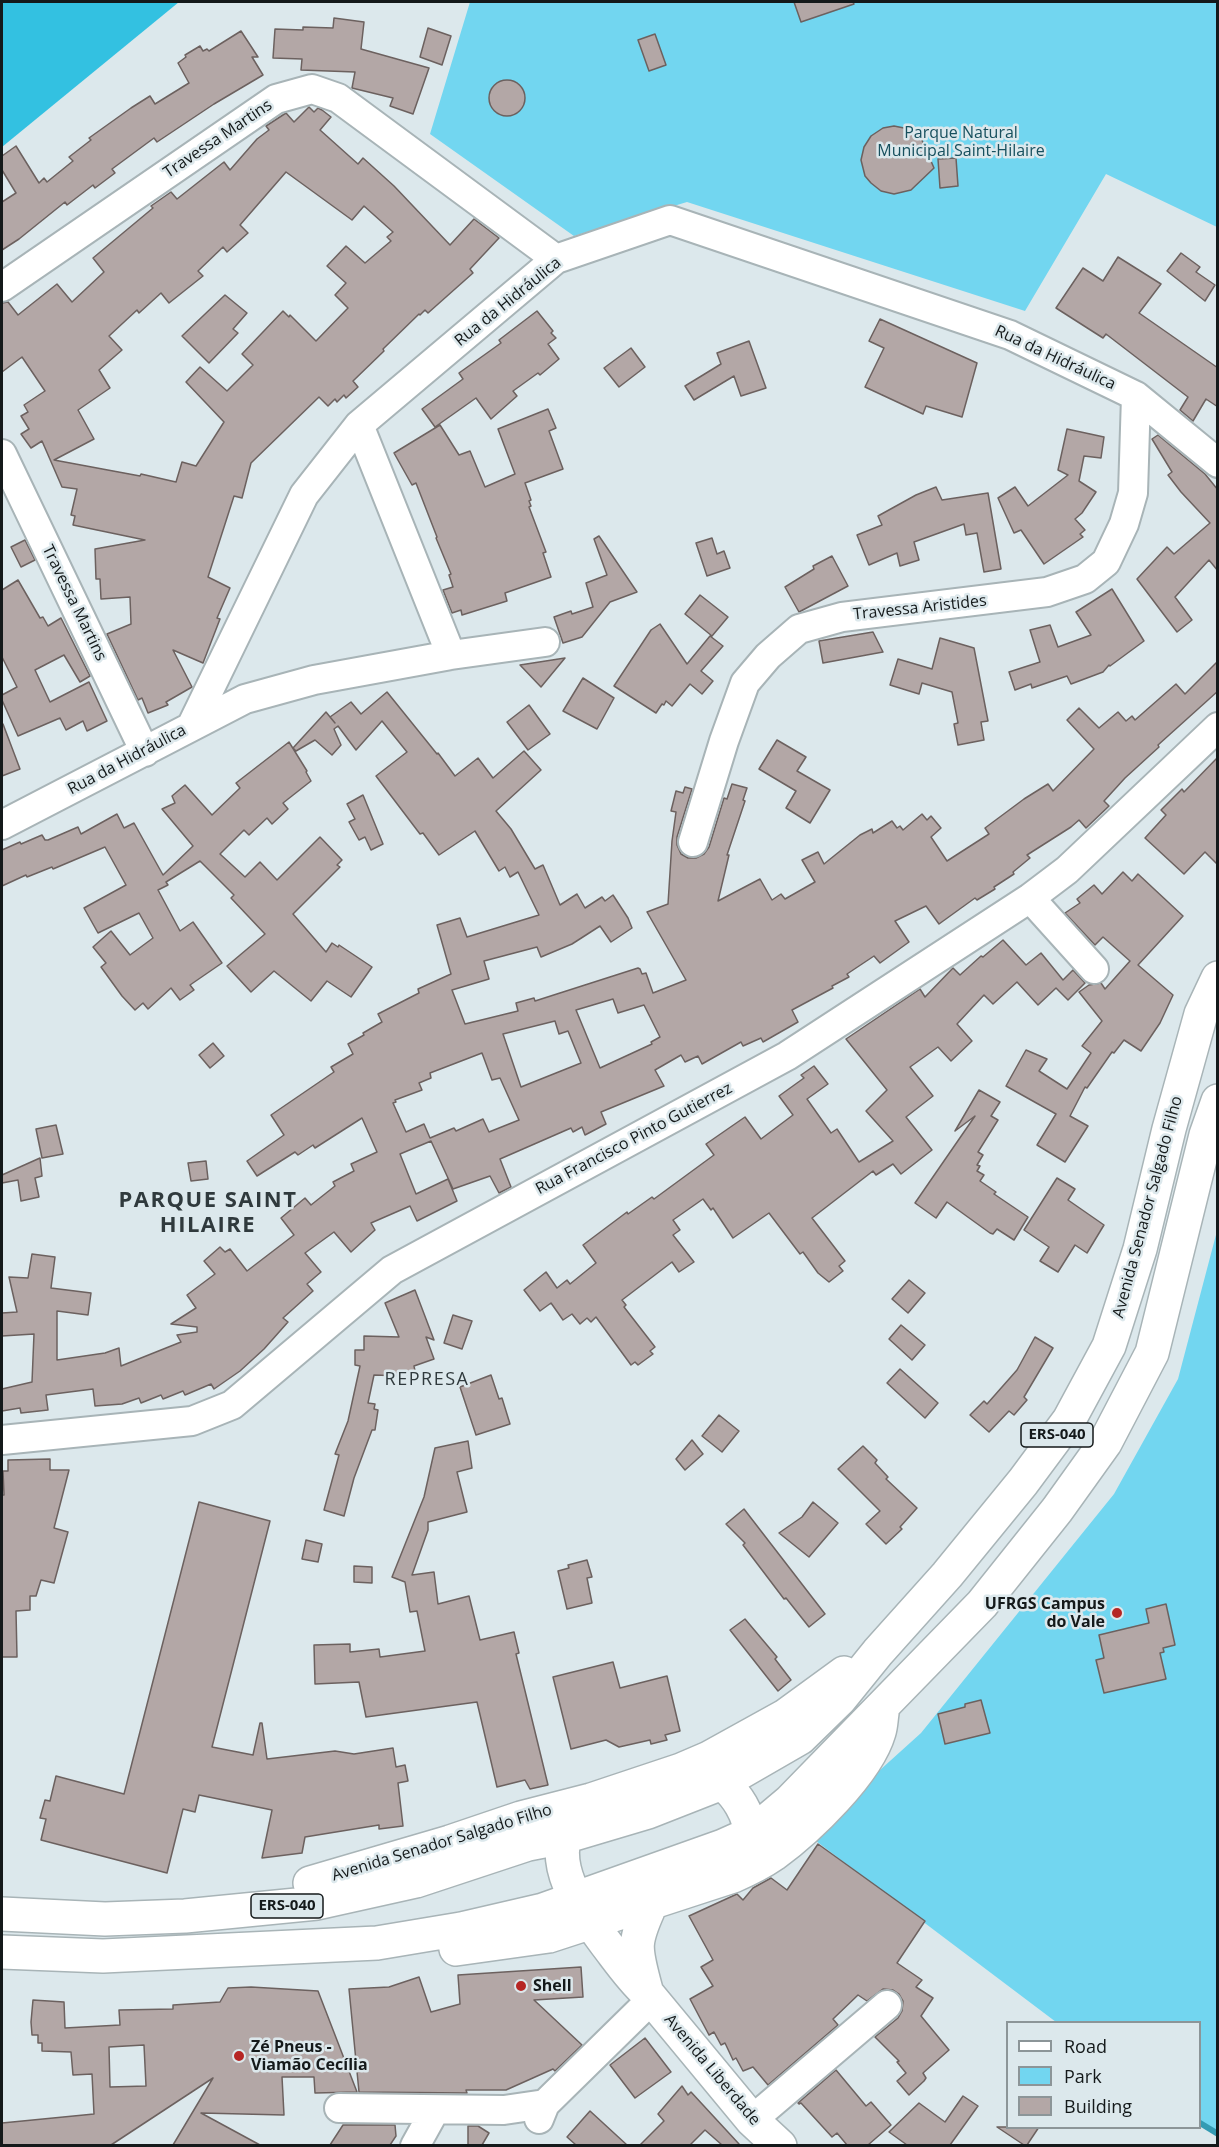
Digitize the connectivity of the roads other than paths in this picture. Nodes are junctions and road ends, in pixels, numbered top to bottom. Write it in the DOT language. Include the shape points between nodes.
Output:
graph roads {
  1 [pos="556,259"];
  2 [pos="2,287"];
  3 [pos="1136,396"];
  4 [pos="359,425"];
  5 [pos="2,454"];
  6 [pos="1218,463"];
  7 [pos="544,642"];
  8 [pos="450,655"];
  9 [pos="191,727"];
  10 [pos="1218,727"];
  11 [pos="145,752"];
  12 [pos="2,825"];
  13 [pos="693,842"];
  14 [pos="1030,898"];
  15 [pos="1094,969"];
  16 [pos="1218,978"];
  17 [pos="1218,1101"];
  18 [pos="2,1440"];
  19 [pos="878,1652"];
  20 [pos="882,1708"];
  21 [pos="681,1770"];
  22 [pos="722,1783"];
  23 [pos="591,1800"];
  24 [pos="752,1833"];
  25 [pos="564,1837"];
  26 [pos="733,1876"];
  27 [pos="651,1904"];
  28 [pos="583,1910"];
  29 [pos="226,1912"];
  30 [pos="2,1914"];
  31 [pos="228,1950"];
  32 [pos="2,1952"];
  33 [pos="649,1996"];
  34 [pos="887,2005"];
  35 [pos="339,2108"];
  36 [pos="435,2110"];
  37 [pos="752,2120"];
  38 [pos="415,2145"];
  39 [pos="780,2145"];
  1 -- 2 [label="street, Travessa Martins" via="338,98 312,89 276,99"];
  1 -- 3 [label="street, Rua da Hidráulica" via="670,220 1010,335"];
  1 -- 4 [label="street, Rua da Hidráulica"];
  3 -- 6 [label="street, Rua da Hidráulica"];
  3 -- 13 [label="street, Travessa Aristides" via="1133,492 1124,524 1106,562 1085,579 1047,592 842,617 800,629 768,656 745,683"];
  4 -- 8 [label="street"];
  4 -- 9 [label="street, Rua da Hidráulica" via="304,495"];
  5 -- 11 [label="street, Travessa Martins"];
  7 -- 8 [label="street"];
  8 -- 9 [label="street" via="314,680 244,699"];
  9 -- 11 [label="street, Rua da Hidráulica"];
  10 -- 14 [label="street, Rua Francisco Pinto Gutierrez" via="1067,870"];
  11 -- 12 [label="street, Rua da Hidráulica"];
  14 -- 15 [label="street"];
  14 -- 18 [label="street, Rua Francisco Pinto Gutierrez" via="787,1056 392,1270 232,1405 192,1420"];
  16 -- 19 [label="main road, Avenida Senador Salgado Filho / ERS-040" via="1202,1014 1140,1249 1109,1346 1069,1420 1023,1482"];
  17 -- 20 [label="main road, ERS-040" via="1152,1353 1105,1443 982,1604"];
  19 -- 21 [label="main road, Avenida Senador Salgado Filho" via="767,1727"];
  19 -- 22 [label="main road, Avenida Senador Salgado Filho / ERS-040" via="840,1699 800,1738"];
  20 -- 24 [label="main road, ERS-040" via="790,1801"];
  20 -- 26 [label="main road" via="879,1732 869,1754 842,1791 774,1854"];
  21 -- 22 [label="main road" via="711,1776"];
  21 -- 23 [label="main road, Avenida Senador Salgado Filho"];
  22 -- 24 [label="main road" via="743,1808"];
  22 -- 25 [label="main road, Avenida Senador Salgado Filho / ERS-040" via="648,1812"];
  23 -- 25 [label="main road, Avenida Senador Salgado Filho"];
  23 -- 29 [label="main road, Avenida Senador Salgado Filho" via="521,1818"];
  24 -- 26 [label="main road" via="748,1853"];
  24 -- 28 [label="main road, ERS-040"];
  25 -- 28 [label="main road, Avenida Senador Salgado Filho" via="566,1874"];
  25 -- 29 [label="main road, Avenida Senador Salgado Filho / ERS-040" via="528,1844 416,1881 317,1903"];
  26 -- 27 [label="main road"];
  27 -- 28 [label="main road"];
  27 -- 33 [label="main road, Avenida Liberdade" via="636,1938 636,1954"];
  28 -- 31 [label="main road" via="540,1937 446,1950 377,1943"];
  28 -- 33 [label="main road, Avenida Liberdade"];
  29 -- 30 [label="main road, Avenida Senador Salgado Filho / ERS-040" via="105,1919"];
  29 -- 31 [label="street"];
  31 -- 32 [label="main road" via="103,1956"];
  33 -- 36 [label="street" via="542,2111"];
  33 -- 37 [label="main road, Avenida Liberdade"];
  34 -- 37 [label="street"];
  35 -- 36 [label="street"];
  36 -- 38 [label="street"];
  37 -- 39 [label="main road, Avenida Liberdade"];
}
